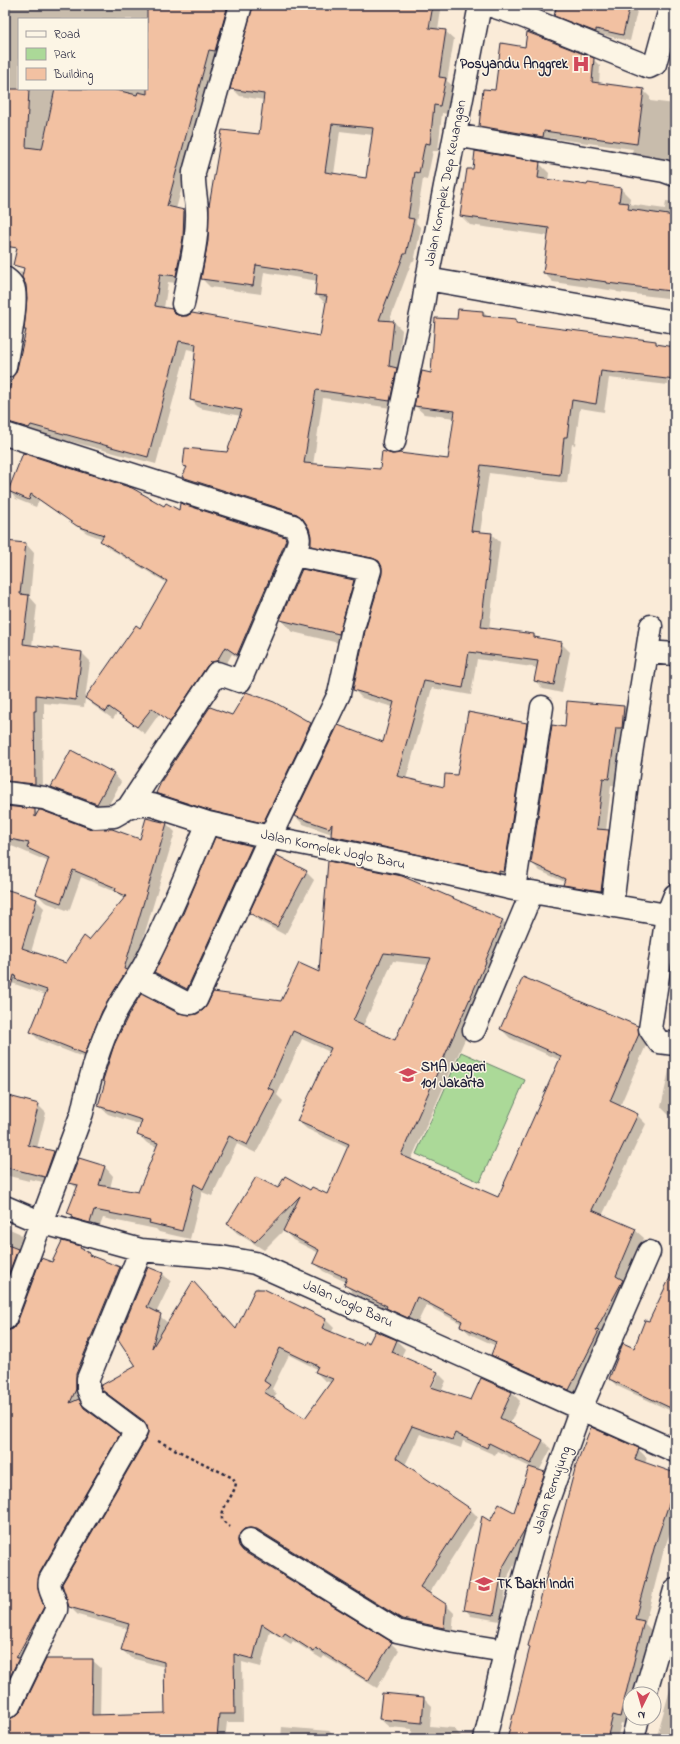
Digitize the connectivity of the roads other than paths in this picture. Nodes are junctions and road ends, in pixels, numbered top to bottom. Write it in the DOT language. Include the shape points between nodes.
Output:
graph roads {
  1 [pos="241,5"];
  2 [pos="480,5"];
  3 [pos="489,5"];
  4 [pos="671,5"];
  5 [pos="455,136"];
  6 [pos="675,175"];
  7 [pos="5,278"];
  8 [pos="427,279"];
  9 [pos="183,304"];
  10 [pos="675,322"];
  11 [pos="5,367"];
  12 [pos="5,434"];
  13 [pos="394,442"];
  14 [pos="294,555"];
  15 [pos="651,626"];
  16 [pos="648,652"];
  17 [pos="675,654"];
  18 [pos="542,707"];
  19 [pos="5,793"];
  20 [pos="128,808"];
  21 [pos="208,823"];
  22 [pos="270,837"];
  23 [pos="523,890"];
  24 [pos="675,895"];
  25 [pos="612,905"];
  26 [pos="667,915"];
  27 [pos="138,978"];
  28 [pos="474,1030"];
  29 [pos="675,1044"];
  30 [pos="5,1207"];
  31 [pos="40,1222"];
  32 [pos="141,1250"];
  33 [pos="649,1252"];
  34 [pos="5,1319"];
  35 [pos="581,1408"];
  36 [pos="675,1451"];
  37 [pos="250,1540"];
  38 [pos="675,1590"];
  39 [pos="505,1651"];
  40 [pos="647,1686"];
  41 [pos="5,1708"];
  42 [pos="636,1726"];
  43 [pos="485,1739"];
  44 [pos="633,1739"];
  1 -- 9 [label="street" via="194,172 197,231"];
  2 -- 5 [label="street, Jalan Komplek Dep Keuangan"];
  3 -- 4 [label="street" via="649,67 656,64"];
  5 -- 6 [label="street" via="664,171"];
  5 -- 8 [label="street, Jalan Komplek Dep Keuangan"];
  7 -- 11 [label="street" via="14,289 15,300"];
  8 -- 10 [label="street, Jalan Komplek Dep Keuangan"];
  8 -- 13 [label="street"];
  12 -- 14 [label="street" via="294,526 299,534"];
  14 -- 20 [label="street" via="240,681 217,673"];
  14 -- 22 [label="street" via="370,570 353,628 339,694"];
  15 -- 16 [label="street"];
  16 -- 17 [label="street"];
  16 -- 25 [label="street" via="629,766"];
  18 -- 23 [label="street"];
  19 -- 20 [label="street, Jalan Komplek Joglo Baru" via="44,798 95,817 114,816"];
  20 -- 21 [label="street, Jalan Komplek Joglo Baru" via="152,805"];
  21 -- 22 [label="street, Jalan Komplek Joglo Baru"];
  21 -- 27 [label="street" via="173,908"];
  22 -- 23 [label="street, Jalan Komplek Joglo Baru"];
  22 -- 27 [label="street" via="196,1000 191,1003 184,1002"];
  23 -- 25 [label="street, Jalan Komplek Joglo Baru"];
  23 -- 28 [label="street"];
  24 -- 26 [label="street"];
  25 -- 26 [label="street, Jalan Komplek Joglo Baru"];
  26 -- 29 [label="street" via="650,1029 659,1042"];
  27 -- 31 [label="street" via="114,1015 105,1035 82,1113"];
  30 -- 31 [label="street, Jalan Joglo Baru"];
  31 -- 32 [label="street, Jalan Joglo Baru"];
  31 -- 34 [label="street"];
  32 -- 35 [label="street, Jalan Joglo Baru" via="221,1257 255,1263"];
  32 -- 41 [label="street" via="88,1380 92,1398 136,1431 50,1580 56,1610 10,1705"];
  33 -- 35 [label="street, Jalan Remujung"];
  35 -- 36 [label="street, Jalan Joglo Baru"];
  35 -- 39 [label="street, Jalan Remujung" via="538,1528"];
  37 -- 39 [label="street" via="397,1631"];
  38 -- 40 [label="street"];
  39 -- 43 [label="street, Jalan Remujung"];
  42 -- 44 [label="street"];
}
